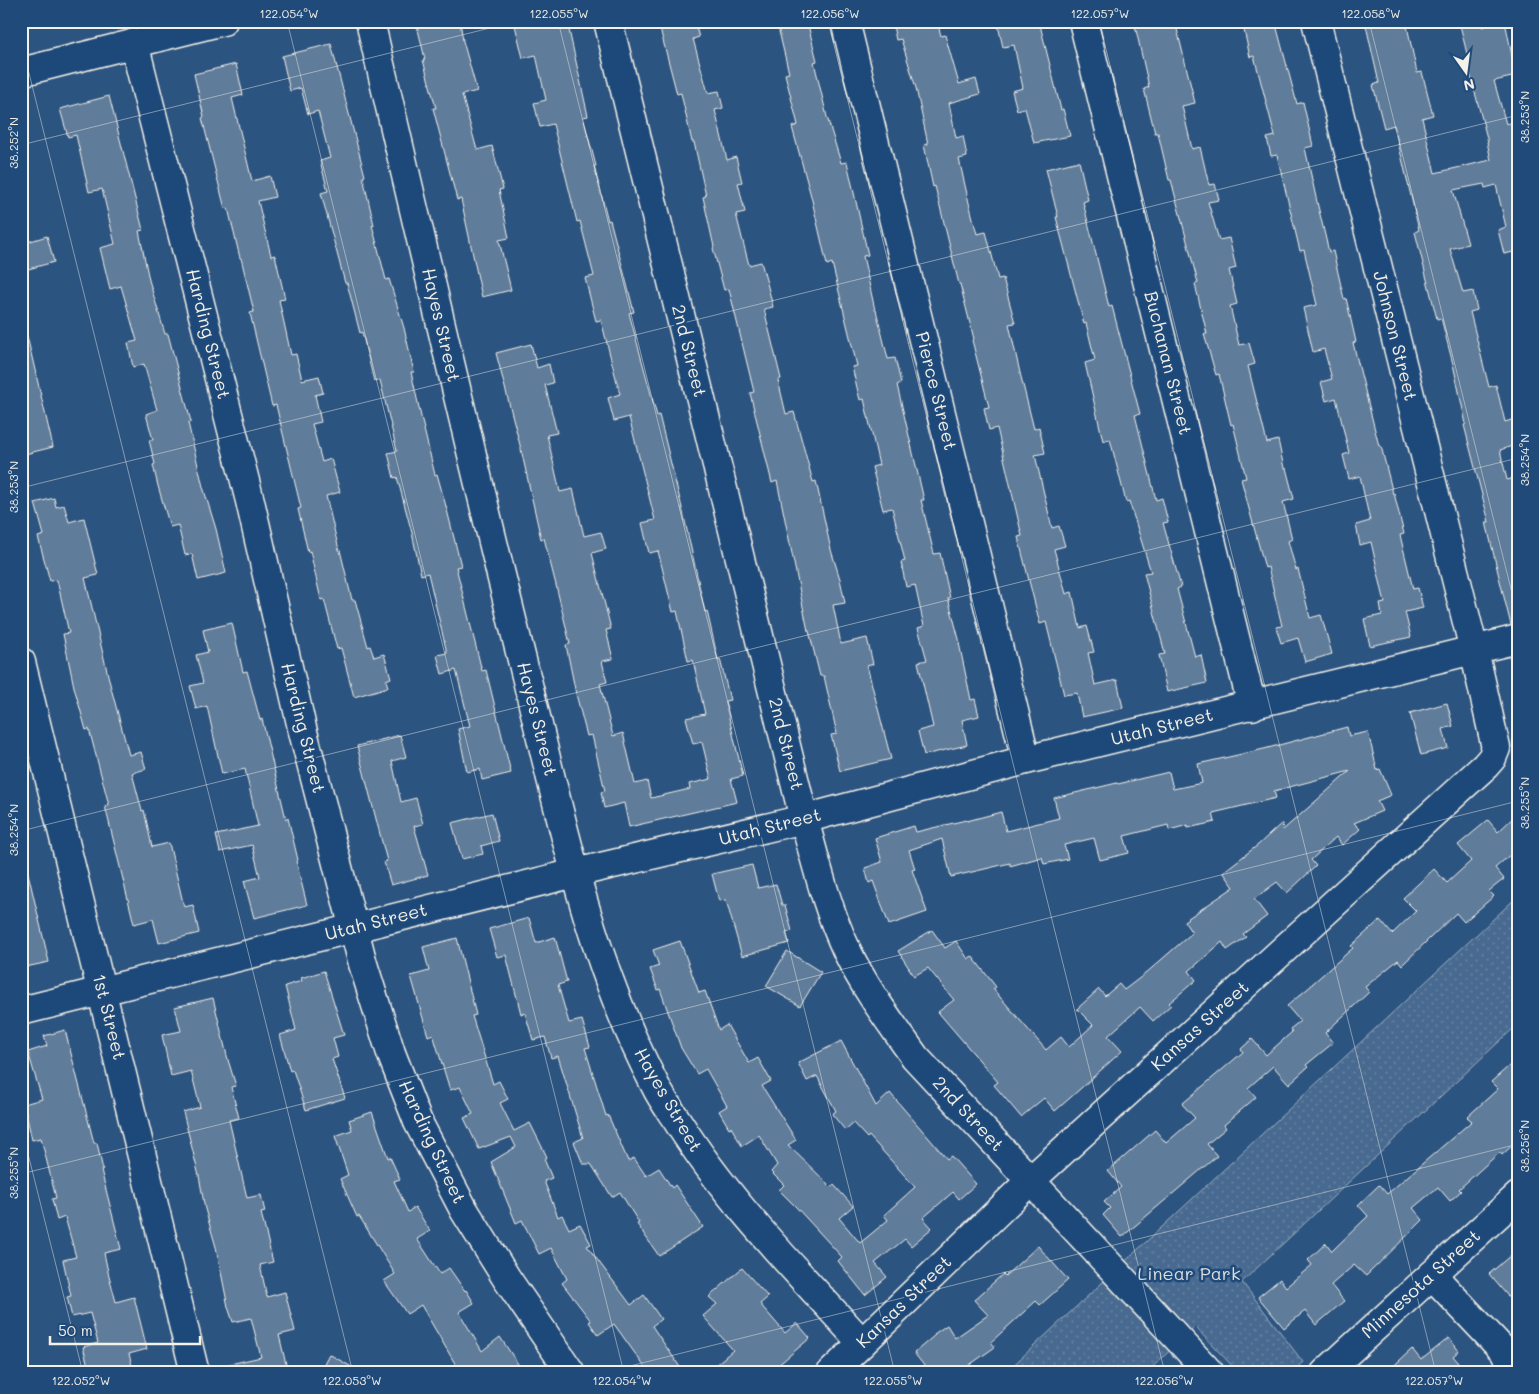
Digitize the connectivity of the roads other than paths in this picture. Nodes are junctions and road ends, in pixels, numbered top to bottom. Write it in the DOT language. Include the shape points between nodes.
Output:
graph roads {
  1 [pos="223,21"];
  2 [pos="370,21"];
  3 [pos="608,21"];
  4 [pos="845,21"];
  5 [pos="1083,21"];
  6 [pos="1316,21"];
  7 [pos="134,43"];
  8 [pos="21,72"];
  9 [pos="1518,639"];
  10 [pos="1474,650"];
  11 [pos="21,662"];
  12 [pos="1252,706"];
  13 [pos="1026,760"];
  14 [pos="804,819"];
  15 [pos="575,873"];
  16 [pos="354,928"];
  17 [pos="102,991"];
  18 [pos="21,1011"];
  19 [pos="1031,1180"];
  20 [pos="1518,1196"];
  21 [pos="1432,1275"];
  22 [pos="862,1343"];
  23 [pos="1518,1366"];
  24 [pos="196,1373"];
  25 [pos="571,1373"];
  26 [pos="831,1373"];
  27 [pos="1210,1373"];
  28 [pos="1324,1373"];
  1 -- 7 [label="street"];
  2 -- 15 [label="street, Hayes Street" via="488,527"];
  3 -- 14 [label="street, 2nd Street"];
  4 -- 13 [label="street, Pierce Street"];
  5 -- 12 [label="street, Buchanan Street"];
  6 -- 10 [label="street, Johnson Street"];
  7 -- 8 [label="street"];
  7 -- 16 [label="street, Harding Street" via="248,491 302,728"];
  9 -- 10 [label="street, Utah Street"];
  10 -- 12 [label="street, Utah Street"];
  10 -- 19 [label="street, Kansas Street" via="1496,748 1492,758"];
  11 -- 17 [label="street, 1st Street"];
  12 -- 13 [label="street, Utah Street"];
  13 -- 14 [label="street, Utah Street"];
  14 -- 15 [label="street, Utah Street"];
  14 -- 19 [label="street, 2nd Street" via="821,881 847,951 879,1007 915,1057"];
  15 -- 16 [label="street, Utah Street"];
  15 -- 22 [label="street, Hayes Street" via="608,980 656,1088 695,1150 733,1200"];
  16 -- 17 [label="street, Utah Street"];
  16 -- 25 [label="street, Harding Street" via="391,1053 418,1122 464,1210"];
  17 -- 18 [label="street, Utah Street"];
  17 -- 24 [label="street, 1st Street"];
  19 -- 22 [label="street, Kansas Street"];
  19 -- 27 [label="street, 2nd Street"];
  20 -- 21 [label="street, Minnesota Street"];
  21 -- 23 [label="street"];
  21 -- 28 [label="street, Minnesota Street"];
  22 -- 26 [label="street, Kansas Street"];
}
